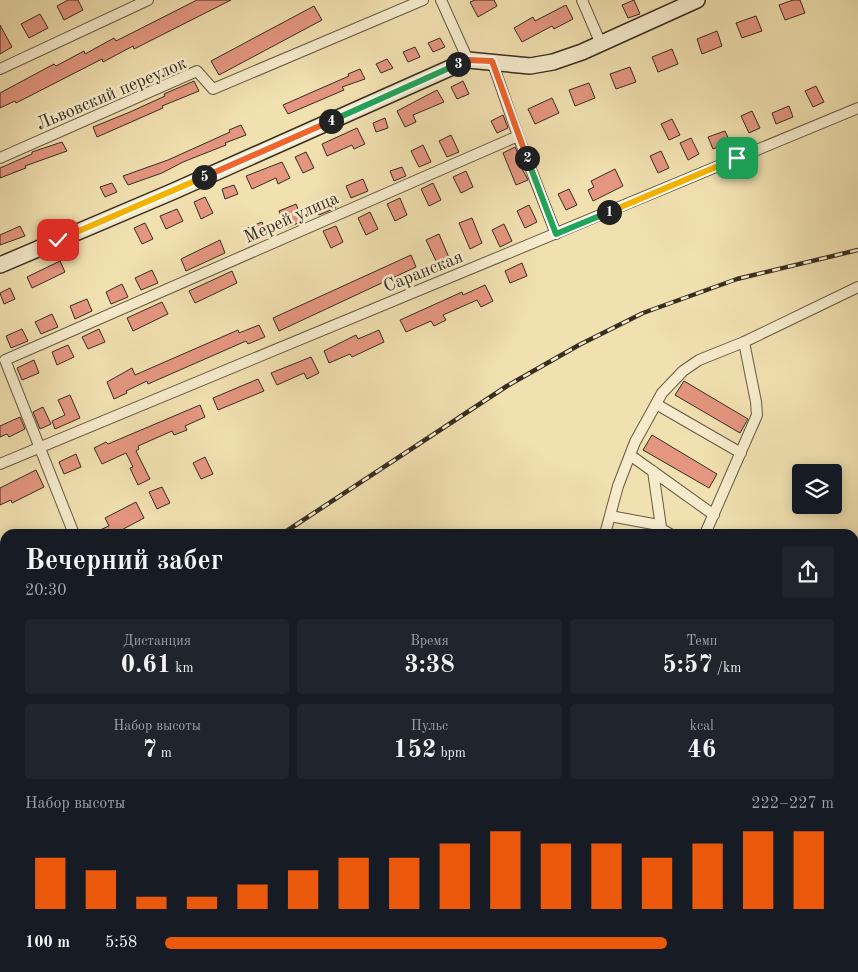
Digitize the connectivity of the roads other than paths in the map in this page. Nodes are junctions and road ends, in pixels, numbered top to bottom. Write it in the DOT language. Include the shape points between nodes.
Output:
graph roads {
  1 [pos="148,0"];
  2 [pos="423,0"];
  3 [pos="441,0"];
  4 [pos="582,0"];
  5 [pos="697,0"];
  6 [pos="601,44"];
  7 [pos="468,60"];
  8 [pos="492,61"];
  9 [pos="0,69"];
  10 [pos="858,108"];
  11 [pos="518,136"];
  12 [pos="0,158"];
  13 [pos="556,234"];
  14 [pos="0,265"];
  15 [pos="858,287"];
  16 [pos="744,342"];
  17 [pos="656,404"];
  18 [pos="39,447"];
  19 [pos="741,453"];
  20 [pos="630,455"];
  21 [pos="0,464"];
  22 [pos="653,471"];
  23 [pos="714,515"];
  24 [pos="610,516"];
  25 [pos="72,529"];
  26 [pos="606,529"];
  27 [pos="657,529"];
  28 [pos="661,529"];
  29 [pos="707,529"];
  1 -- 9 [label="street"];
  2 -- 12 [label="street, Львовский переулок" via="213,89 196,71"];
  3 -- 7 [label="street"];
  4 -- 6 [label="street"];
  5 -- 6 [label="street"];
  6 -- 8 [label="street" via="553,62 530,66"];
  7 -- 8 [label="street"];
  7 -- 14 [label="street"];
  8 -- 11 [label="street"];
  10 -- 13 [label="street, Саранская"];
  11 -- 13 [label="street"];
  11 -- 18 [label="street, Мерей улица" via="4,360"];
  13 -- 18 [label="street, Саранская"];
  15 -- 16 [label="street"];
  16 -- 17 [label="street" via="682,370"];
  16 -- 19 [label="street" via="757,409"];
  17 -- 19 [label="street"];
  17 -- 20 [label="street"];
  18 -- 21 [label="street, Саранская"];
  18 -- 25 [label="street"];
  19 -- 23 [label="street"];
  20 -- 22 [label="street"];
  20 -- 24 [label="street"];
  22 -- 23 [label="street"];
  22 -- 28 [label="street"];
  23 -- 29 [label="street"];
  24 -- 26 [label="street"];
  24 -- 27 [label="street"];
}
